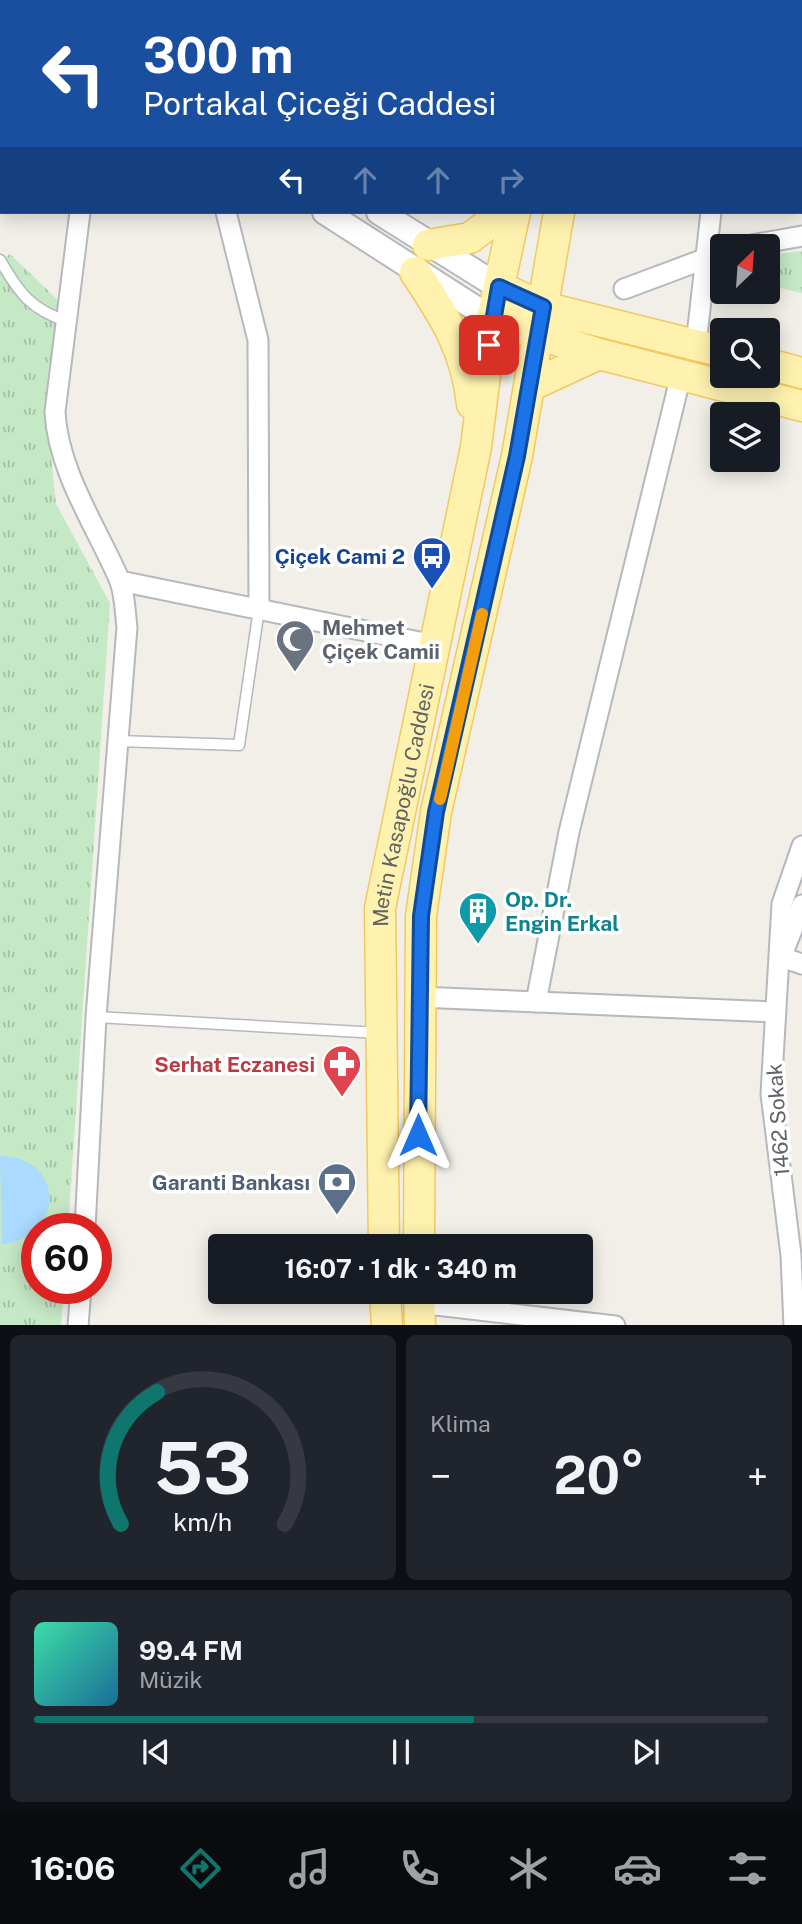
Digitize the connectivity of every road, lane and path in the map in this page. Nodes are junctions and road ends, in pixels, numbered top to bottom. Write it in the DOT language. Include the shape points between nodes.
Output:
graph roads {
  1 [pos="80,214"];
  2 [pos="226,214"];
  3 [pos="328,214"];
  4 [pos="382,214"];
  5 [pos="501,214"];
  6 [pos="515,214"];
  7 [pos="559,214"];
  8 [pos="711,214"];
  9 [pos="712,234"];
  10 [pos="802,236"];
  11 [pos="780,240"];
  12 [pos="428,244"];
  13 [pos="553,253"];
  14 [pos="710,256"];
  15 [pos="0,260"];
  16 [pos="415,272"];
  17 [pos="499,287"];
  18 [pos="624,289"];
  19 [pos="711,304"];
  20 [pos="542,313"];
  21 [pos="492,319"];
  22 [pos="69,322"];
  23 [pos="603,323"];
  24 [pos="709,348"];
  25 [pos="599,354"];
  26 [pos="780,367"];
  27 [pos="802,373"];
  28 [pos="681,375"];
  29 [pos="530,386"];
  30 [pos="802,406"];
  31 [pos="476,447"];
  32 [pos="120,581"];
  33 [pos="259,609"];
  34 [pos="434,645"];
  35 [pos="118,741"];
  36 [pos="802,846"];
  37 [pos="802,905"];
  38 [pos="781,957"];
  39 [pos="802,964"];
  40 [pos="418,997"];
  41 [pos="536,1002"];
  42 [pos="775,1012"];
  43 [pos="96,1017"];
  44 [pos="381,1033"];
  45 [pos="86,1213"];
  46 [pos="384,1234"];
  47 [pos="419,1234"];
  48 [pos="80,1304"];
  49 [pos="386,1304"];
  50 [pos="419,1307"];
  51 [pos="78,1325"];
  52 [pos="387,1325"];
  53 [pos="615,1325"];
  54 [pos="794,1325"];
  1 -- 22 [label="street"];
  2 -- 33 [label="street" via="258,340"];
  3 -- 16 [label="street"];
  4 -- 12 [label="street"];
  5 -- 12 [label="main road" via="470,238"];
  6 -- 17 [label="main road, Metin Kasapoğlu Caddesi"];
  7 -- 13 [label="main road, Metin Kasapoğlu Caddesi"];
  8 -- 9 [label="street"];
  10 -- 11 [label="street"];
  12 -- 17 [label="street"];
  13 -- 20 [label="main road, Metin Kasapoğlu Caddesi"];
  13 -- 23 [label="main road" via="559,278 574,302"];
  14 -- 18 [label="street"];
  15 -- 22 [label="lane" via="34,307"];
  16 -- 21 [label="street"];
  16 -- 31 [label="main road" via="462,352"];
  17 -- 20 [label="main road"];
  17 -- 21 [label="main road, Metin Kasapoğlu Caddesi"];
  19 -- 24 [label="street"];
  20 -- 21 [label="main road"];
  20 -- 23 [label="main road"];
  20 -- 25 [label="main road"];
  20 -- 29 [label="main road, Metin Kasapoğlu Caddesi"];
  21 -- 31 [label="main road, Metin Kasapoğlu Caddesi"];
  22 -- 32 [label="street" via="55,412 56,434"];
  23 -- 24 [label="main road"];
  25 -- 28 [label="main road"];
  25 -- 29 [label="main road"];
  26 -- 27 [label="main road"];
  28 -- 30 [label="main road"];
  28 -- 41 [label="street" via="569,832"];
  29 -- 40 [label="main road, Metin Kasapoğlu Caddesi" via="436,812 421,916"];
  31 -- 34 [label="main road, Metin Kasapoğlu Caddesi"];
  32 -- 33 [label="street"];
  32 -- 35 [label="street" via="127,627"];
  33 -- 34 [label="street"];
  33 -- 35 [label="lane" via="239,745"];
  34 -- 44 [label="main road, Metin Kasapoğlu Caddesi" via="380,908"];
  35 -- 43 [label="street"];
  36 -- 38 [label="street, 1462 Sokak" via="782,904"];
  37 -- 38 [label="street, 1462 Sokak"];
  38 -- 39 [label="street"];
  38 -- 42 [label="street, 1462 Sokak"];
  40 -- 41 [label="street"];
  40 -- 47 [label="main road, Metin Kasapoğlu Caddesi"];
  41 -- 42 [label="street"];
  42 -- 54 [label="street, 1462 Sokak" via="771,1094 791,1255"];
  43 -- 44 [label="lane"];
  43 -- 45 [label="street"];
  44 -- 46 [label="main road, Metin Kasapoğlu Caddesi"];
  48 -- 51 [label="street"];
  49 -- 52 [label="main road"];
  50 -- 53 [label="street"];
}
